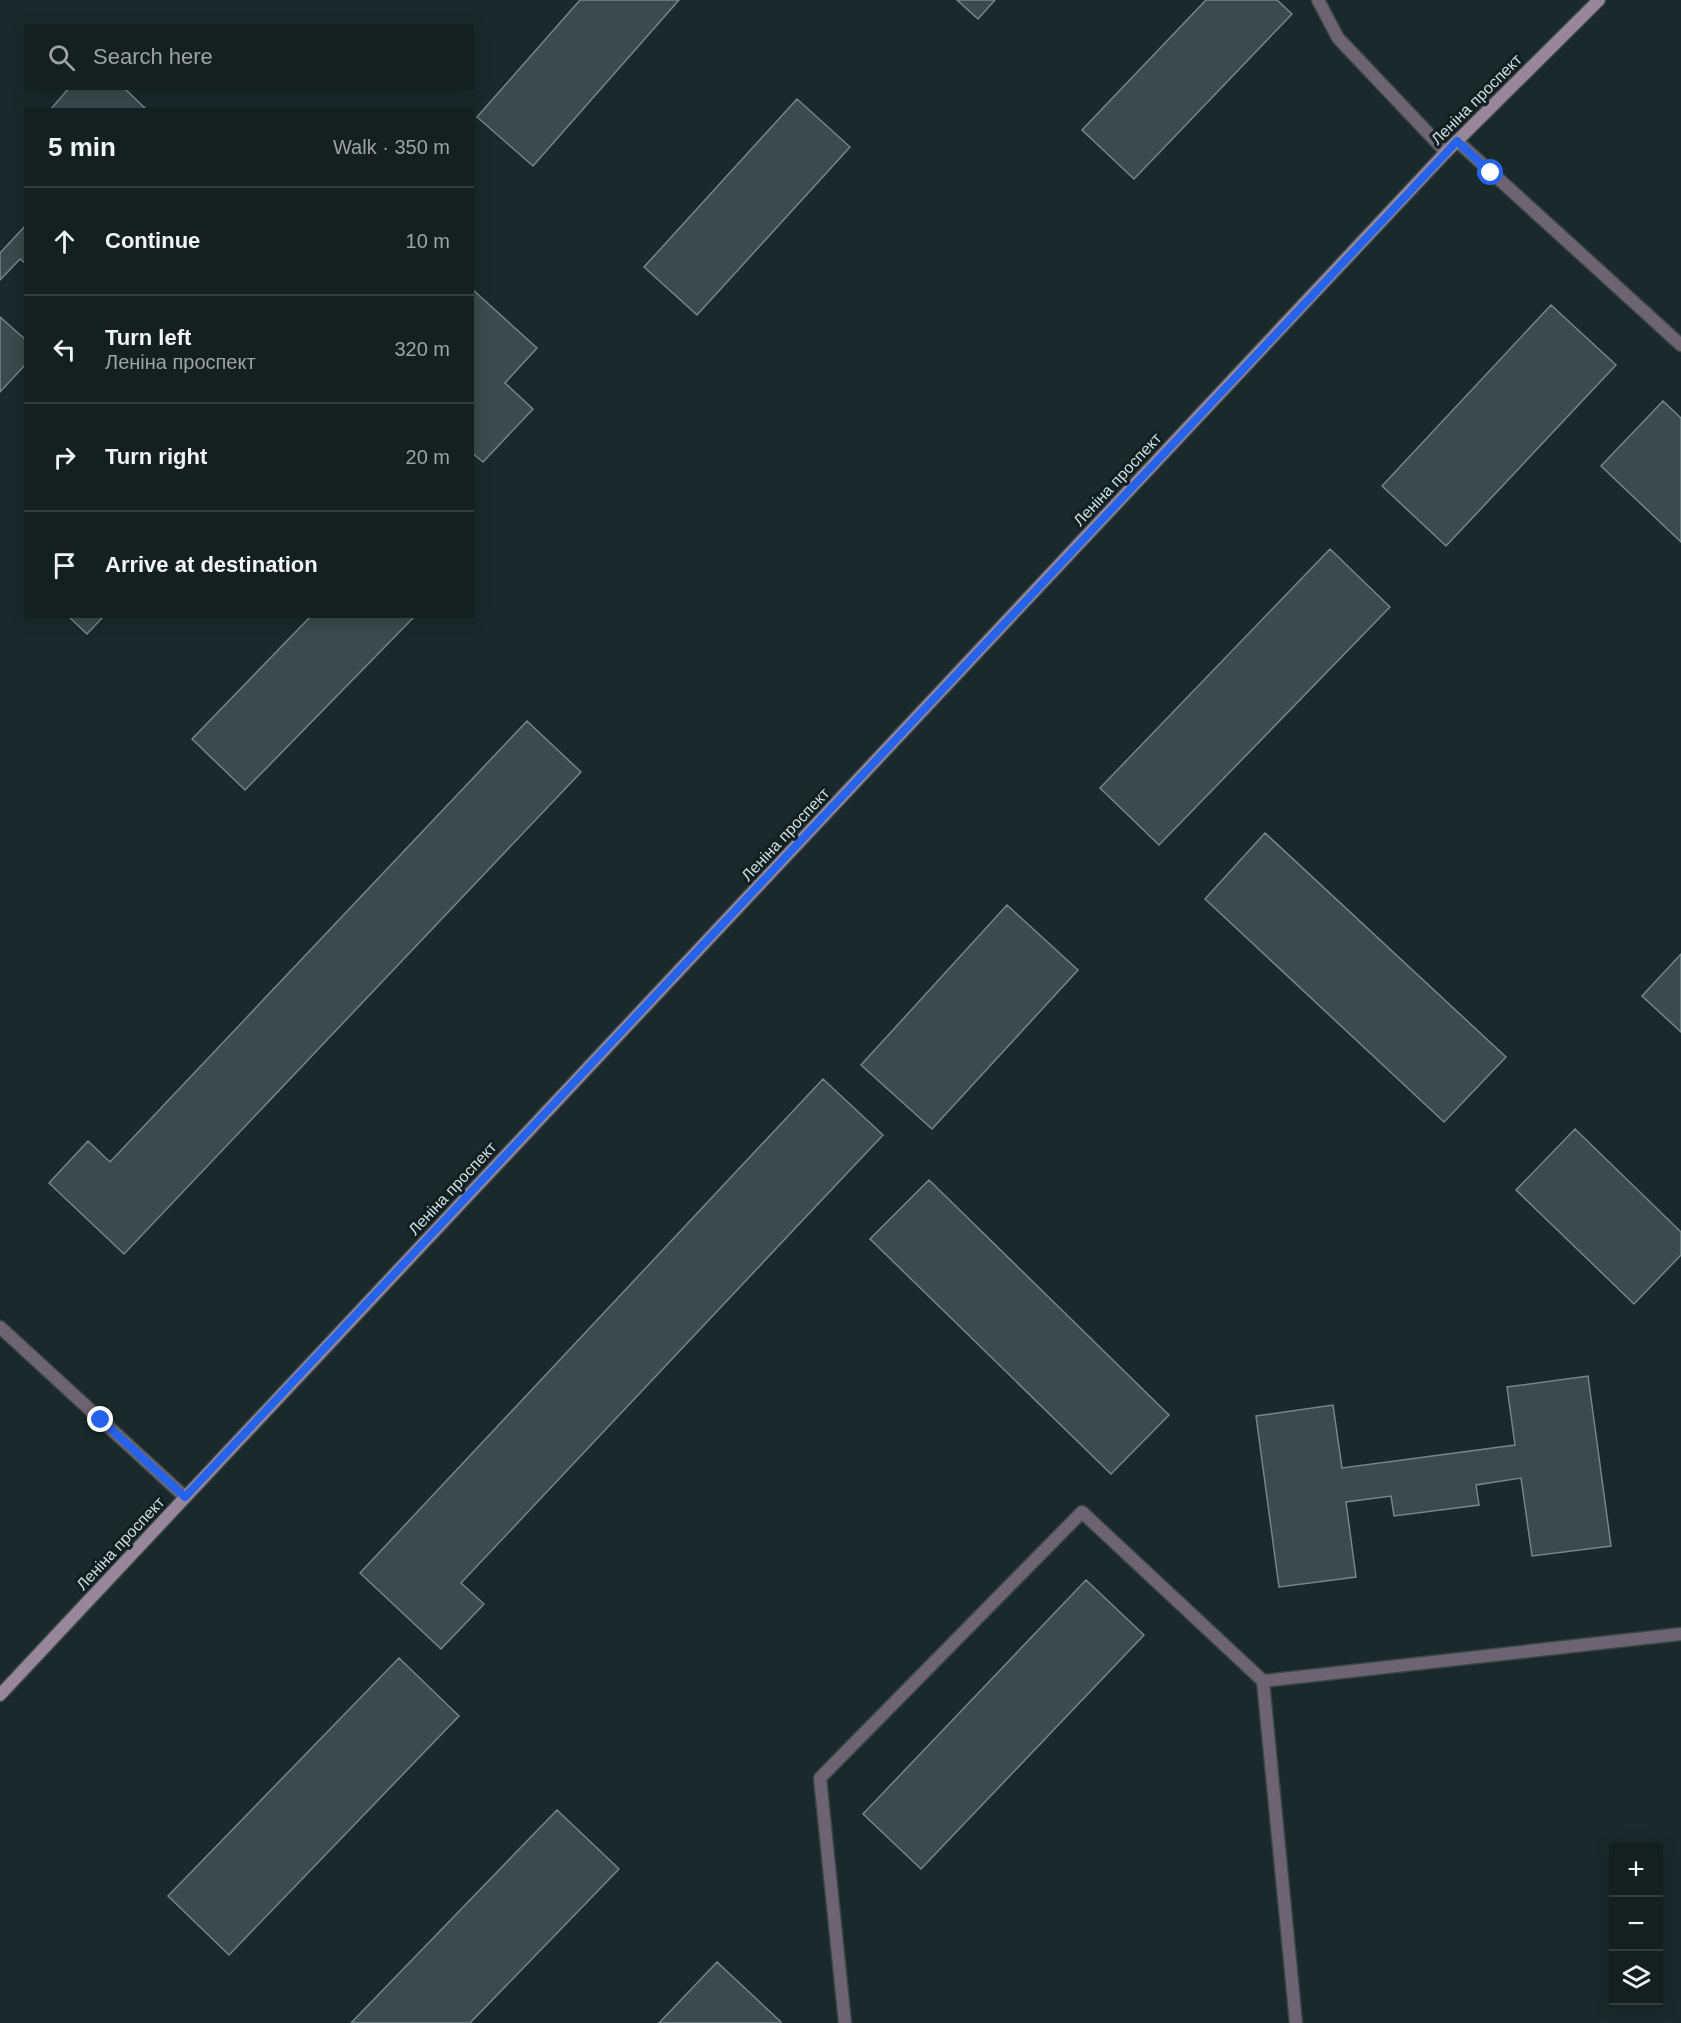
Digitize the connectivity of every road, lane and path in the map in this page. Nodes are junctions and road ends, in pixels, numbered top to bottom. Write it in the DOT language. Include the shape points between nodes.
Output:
graph roads {
  1 [pos="1318,0"];
  2 [pos="1599,0"];
  3 [pos="1457,141"];
  4 [pos="1446,153"];
  5 [pos="1681,345"];
  6 [pos="0,1327"];
  7 [pos="185,1497"];
  8 [pos="1681,1634"];
  9 [pos="1263,1681"];
  10 [pos="0,1695"];
  11 [pos="845,2023"];
  12 [pos="1296,2023"];
  1 -- 4 [label="street" via="1338,38"];
  2 -- 3 [label="main road, Леніна проспект"];
  3 -- 4 [label="main road, Леніна проспект"];
  3 -- 5 [label="street"];
  4 -- 7 [label="main road, Леніна проспект"];
  6 -- 7 [label="street"];
  7 -- 10 [label="main road, Леніна проспект"];
  8 -- 9 [label="street"];
  9 -- 11 [label="street" via="1082,1512 820,1778"];
  9 -- 12 [label="street"];
}
